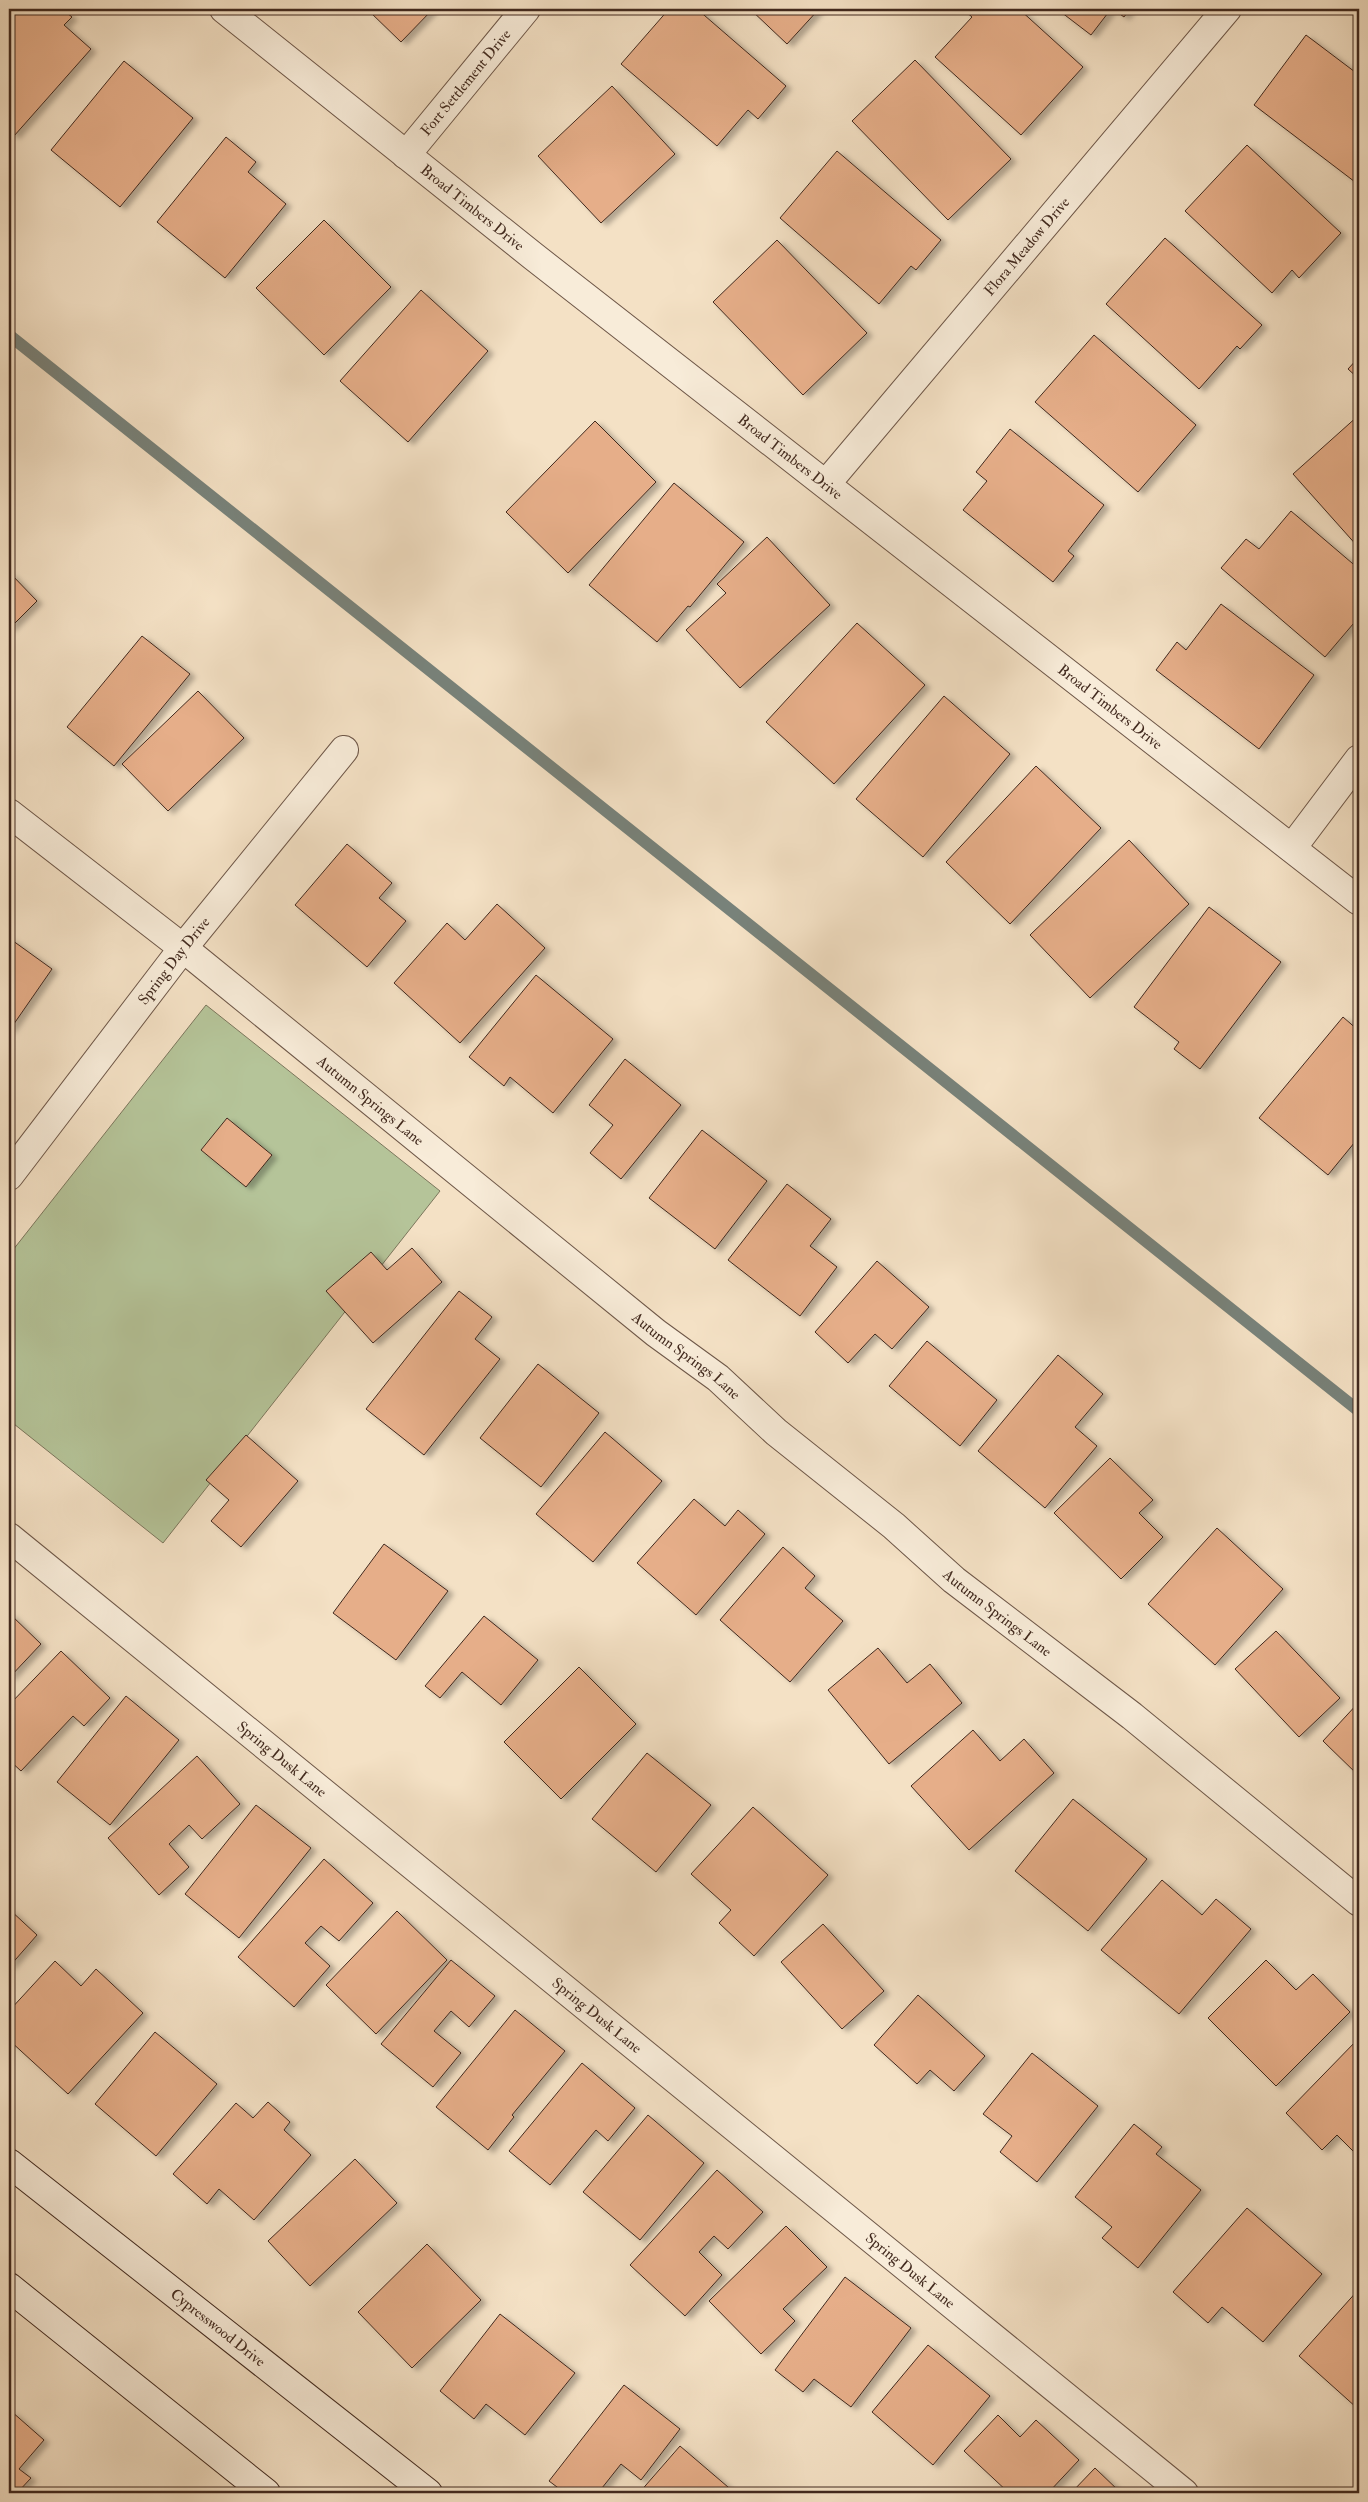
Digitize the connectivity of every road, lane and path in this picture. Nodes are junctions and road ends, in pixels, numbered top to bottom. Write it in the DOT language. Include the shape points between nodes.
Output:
graph roads {
  1 [pos="224,9"];
  2 [pos="526,9"];
  3 [pos="1227,9"];
  4 [pos="406,155"];
  5 [pos="826,484"];
  6 [pos="344,750"];
  7 [pos="1359,759"];
  8 [pos="9,813"];
  9 [pos="1292,848"];
  10 [pos="1359,902"];
  11 [pos="183,948"];
  12 [pos="9,1176"];
  13 [pos="9,1537"];
  14 [pos="1359,1902"];
  15 [pos="9,2163"];
  16 [pos="9,2287"];
  17 [pos="266,2493"];
  18 [pos="428,2493"];
  19 [pos="1184,2493"];
  1 -- 4 [label="street, Broad Timbers Drive"];
  2 -- 4 [label="street, Fort Settlement Drive"];
  3 -- 5 [label="street, Flora Meadow Drive"];
  4 -- 5 [label="street, Broad Timbers Drive"];
  5 -- 9 [label="street, Broad Timbers Drive"];
  6 -- 11 [label="street, Spring Day Drive"];
  7 -- 9 [label="street"];
  8 -- 11 [label="street, Autumn Springs Lane"];
  9 -- 10 [label="street, Broad Timbers Drive"];
  11 -- 12 [label="street, Spring Day Drive"];
  11 -- 14 [label="street, Autumn Springs Lane" via="656,1333 718,1378 776,1432 894,1526 954,1580 1132,1716"];
  13 -- 19 [label="street, Spring Dusk Lane"];
  15 -- 18 [label="street, Cypresswood Drive"];
  16 -- 17 [label="street"];
}
